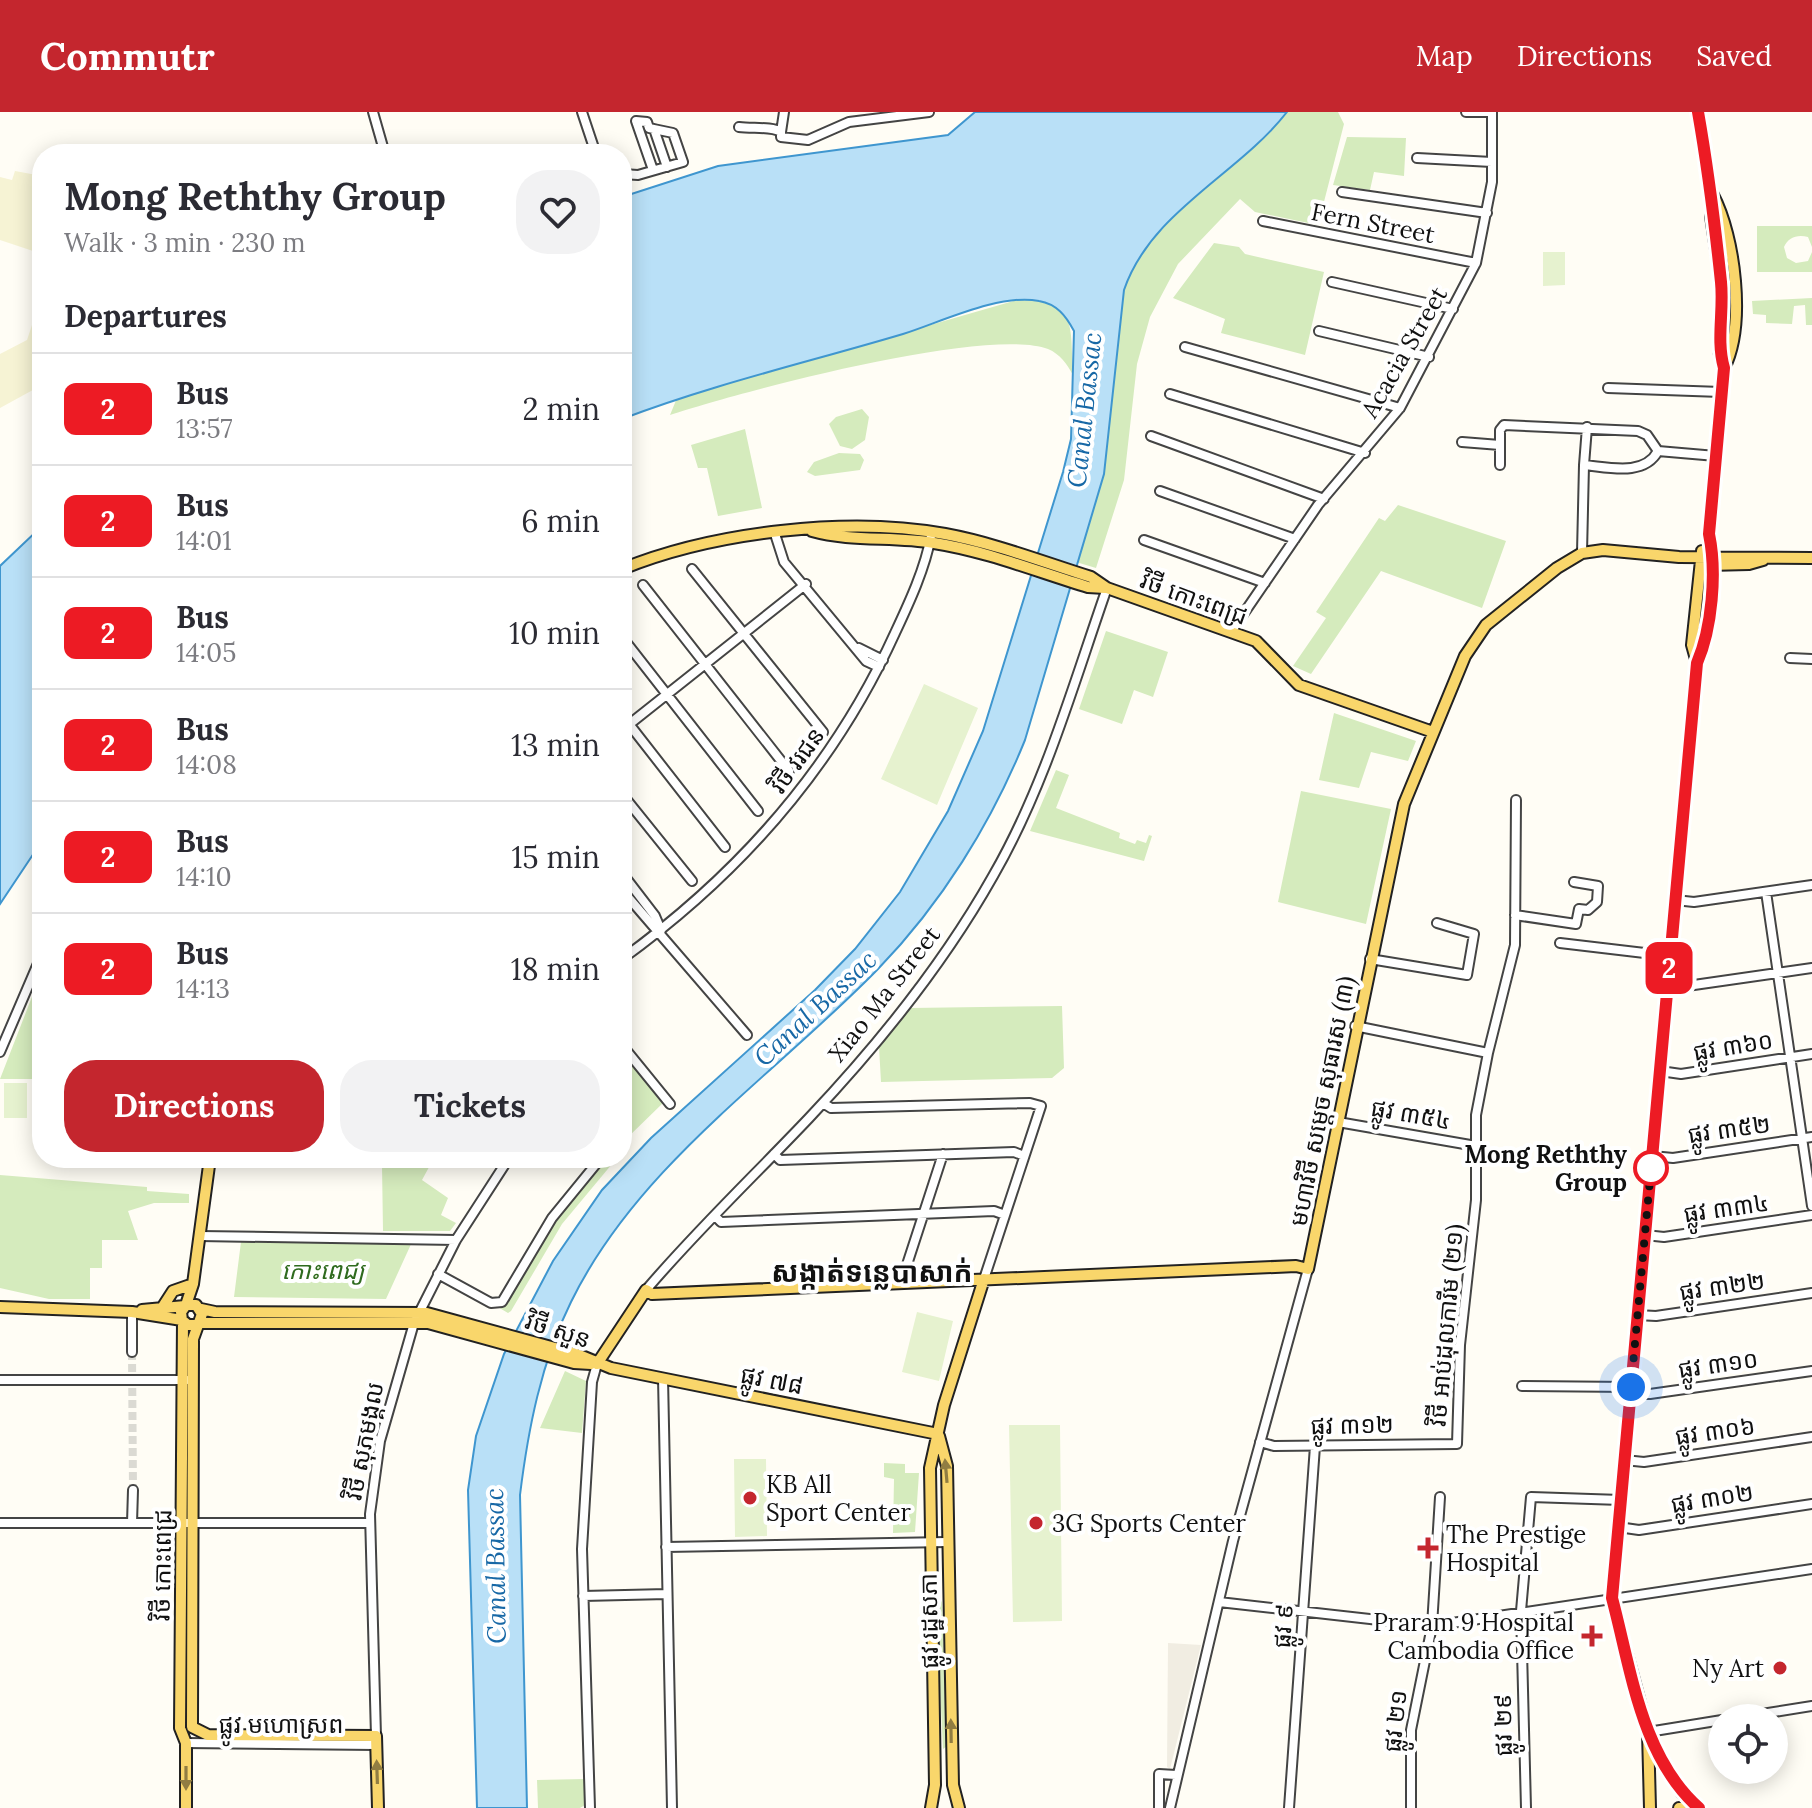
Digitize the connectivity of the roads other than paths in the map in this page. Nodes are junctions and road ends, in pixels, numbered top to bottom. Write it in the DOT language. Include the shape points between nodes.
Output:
graph roads {
  1 [pos="373,112"];
  2 [pos="582,112"];
  3 [pos="784,112"];
  4 [pos="848,112"];
  5 [pos="929,112"];
  6 [pos="1466,112"];
  7 [pos="1492,112"];
  8 [pos="1698,112"];
  9 [pos="849,122"];
  10 [pos="739,127"];
  11 [pos="654,129"];
  12 [pos="781,132"];
  13 [pos="382,144"];
  14 [pos="593,144"];
  15 [pos="1417,158"];
  16 [pos="1492,162"];
  17 [pos="667,167"];
  18 [pos="653,170"];
  19 [pos="632,173"];
  20 [pos="1342,192"];
  21 [pos="1487,213"];
  22 [pos="1263,221"];
  23 [pos="1476,263"];
  24 [pos="1332,282"];
  25 [pos="1453,309"];
  26 [pos="1319,331"];
  27 [pos="1185,347"];
  28 [pos="1429,357"];
  29 [pos="1608,388"];
  30 [pos="1721,392"];
  31 [pos="1170,394"];
  32 [pos="1400,408"];
  33 [pos="1587,427"];
  34 [pos="1151,436"];
  35 [pos="1462,442"];
  36 [pos="1500,445"];
  37 [pos="1658,451"];
  38 [pos="1365,453"];
  39 [pos="1716,456"];
  40 [pos="1500,465"];
  41 [pos="1584,465"];
  42 [pos="1160,491"];
  43 [pos="1324,499"];
  44 [pos="1709,534"];
  45 [pos="931,537"];
  46 [pos="1295,539"];
  47 [pos="776,540"];
  48 [pos="1144,540"];
  49 [pos="1582,553"];
  50 [pos="1812,558"];
  51 [pos="1700,560"];
  52 [pos="1713,560"];
  53 [pos="632,566"];
  54 [pos="692,569"];
  55 [pos="1265,583"];
  56 [pos="806,584"];
  57 [pos="643,585"];
  58 [pos="1107,588"];
  59 [pos="743,633"];
  60 [pos="1236,634"];
  61 [pos="632,650"];
  62 [pos="1790,658"];
  63 [pos="1812,659"];
  64 [pos="881,663"];
  65 [pos="1697,663"];
  66 [pos="705,664"];
  67 [pos="667,694"];
  68 [pos="632,722"];
  69 [pos="823,732"];
  70 [pos="1433,732"];
  71 [pos="632,734"];
  72 [pos="789,771"];
  73 [pos="1516,800"];
  74 [pos="632,806"];
  75 [pos="758,811"];
  76 [pos="725,847"];
  77 [pos="692,881"];
  78 [pos="1574,882"];
  79 [pos="1812,885"];
  80 [pos="632,886"];
  81 [pos="1766,892"];
  82 [pos="1675,900"];
  83 [pos="632,902"];
  84 [pos="1515,915"];
  85 [pos="1437,923"];
  86 [pos="661,931"];
  87 [pos="1560,943"];
  88 [pos="632,952"];
  89 [pos="1670,956"];
  90 [pos="1370,959"];
  91 [pos="1812,968"];
  92 [pos="1778,973"];
  93 [pos="32,977"];
  94 [pos="1668,985"];
  95 [pos="1355,1026"];
  96 [pos="747,1035"];
  97 [pos="0,1052"];
  98 [pos="1488,1053"];
  99 [pos="1812,1054"];
  100 [pos="632,1057"];
  101 [pos="1790,1057"];
  102 [pos="1660,1071"];
  103 [pos="823,1103"];
  104 [pos="670,1104"];
  105 [pos="1338,1122"];
  106 [pos="1807,1138"];
  107 [pos="1476,1146"];
  108 [pos="774,1154"];
  109 [pos="943,1154"];
  110 [pos="1024,1156"];
  111 [pos="1652,1156"];
  112 [pos="209,1168"];
  113 [pos="503,1168"];
  114 [pos="593,1168"];
  115 [pos="1812,1206"];
  116 [pos="923,1214"];
  117 [pos="1005,1215"];
  118 [pos="1812,1215"];
  119 [pos="715,1216"];
  120 [pos="1645,1235"];
  121 [pos="200,1236"];
  122 [pos="456,1240"];
  123 [pos="1308,1269"];
  124 [pos="438,1274"];
  125 [pos="984,1279"];
  126 [pos="901,1283"];
  127 [pos="193,1284"];
  128 [pos="646,1290"];
  129 [pos="1812,1293"];
  130 [pos="2,1306"];
  131 [pos="185,1306"];
  132 [pos="162,1308"];
  133 [pos="199,1308"];
  134 [pos="132,1312"];
  135 [pos="1637,1315"];
  136 [pos="417,1318"];
  137 [pos="182,1321"];
  138 [pos="197,1324"];
  139 [pos="132,1352"];
  140 [pos="597,1364"];
  141 [pos="1812,1371"];
  142 [pos="663,1378"];
  143 [pos="0,1380"];
  144 [pos="188,1380"];
  145 [pos="1522,1386"];
  146 [pos="1630,1390"];
  147 [pos="938,1434"];
  148 [pos="1812,1437"];
  149 [pos="1260,1442"];
  150 [pos="1445,1444"];
  151 [pos="1315,1446"];
  152 [pos="1624,1460"];
  153 [pos="133,1490"];
  154 [pos="1440,1497"];
  155 [pos="1621,1500"];
  156 [pos="1812,1504"];
  157 [pos="0,1523"];
  158 [pos="132,1523"];
  159 [pos="187,1523"];
  160 [pos="370,1523"];
  161 [pos="1618,1527"];
  162 [pos="929,1542"];
  163 [pos="947,1542"];
  164 [pos="666,1547"];
  165 [pos="1812,1569"];
  166 [pos="667,1594"];
  167 [pos="583,1596"];
  168 [pos="1612,1598"];
  169 [pos="1219,1602"];
  170 [pos="1521,1611"];
  171 [pos="1304,1614"];
  172 [pos="1432,1626"];
  173 [pos="1812,1706"];
  174 [pos="1788,1710"];
  175 [pos="1708,1722"];
  176 [pos="195,1732"];
  177 [pos="1648,1732"];
  178 [pos="376,1741"];
  179 [pos="186,1743"];
  180 [pos="1176,1775"];
  181 [pos="186,1808"];
  182 [pos="378,1808"];
  183 [pos="590,1808"];
  184 [pos="672,1808"];
  185 [pos="931,1808"];
  186 [pos="959,1808"];
  187 [pos="1159,1808"];
  188 [pos="1170,1808"];
  189 [pos="1289,1808"];
  190 [pos="1411,1808"];
  191 [pos="1526,1808"];
  192 [pos="1650,1808"];
  193 [pos="1679,1808"];
  194 [pos="1687,1808"];
  195 [pos="1699,1808"];
  1 -- 13 [label="street"];
  2 -- 14 [label="street"];
  3 -- 12 [label="street"];
  4 -- 9 [label="street"];
  5 -- 9 [label="street"];
  6 -- 7 [label="street"];
  7 -- 16 [label="street, Acacia Street"];
  8 -- 30 [label="main road" via="1734,282 1732,352"];
  9 -- 12 [label="street" via="808,140 781,137"];
  10 -- 12 [label="street"];
  11 -- 17 [label="street"];
  11 -- 17 [label="street" via="673,133 678,145 683,162"];
  11 -- 18 [label="street" via="636,121"];
  15 -- 16 [label="street"];
  16 -- 21 [label="street, Acacia Street"];
  17 -- 18 [label="street"];
  18 -- 19 [label="street"];
  20 -- 21 [label="street"];
  21 -- 23 [label="street, Acacia Street"];
  22 -- 23 [label="street, Fern Street"];
  23 -- 25 [label="street, Acacia Street"];
  24 -- 25 [label="street"];
  25 -- 28 [label="street, Acacia Street"];
  26 -- 28 [label="street"];
  27 -- 32 [label="street"];
  28 -- 32 [label="street, Acacia Street"];
  29 -- 30 [label="street"];
  30 -- 39 [label="main road"];
  31 -- 38 [label="street"];
  32 -- 38 [label="street, Acacia Street"];
  33 -- 36 [label="street" via="1504,425"];
  33 -- 37 [label="street" via="1638,431"];
  33 -- 41 [label="street"];
  34 -- 43 [label="street"];
  35 -- 36 [label="street"];
  36 -- 40 [label="street"];
  37 -- 39 [label="street"];
  37 -- 41 [label="street" via="1653,460 1634,468"];
  38 -- 43 [label="street, Acacia Street"];
  39 -- 44 [label="main road"];
  41 -- 49 [label="street"];
  42 -- 46 [label="street"];
  43 -- 46 [label="street, Acacia Street"];
  44 -- 51 [label="main road"];
  44 -- 52 [label="main road"];
  45 -- 47 [label="main road, វិថី កោះពេជ្រ" via="857,525 829,526"];
  45 -- 58 [label="main road, វិថី កោះពេជ្រ"];
  45 -- 64 [label="street, វិថី វរជន"];
  46 -- 55 [label="street, Acacia Street"];
  47 -- 53 [label="main road, វិថី កោះពេជ្រ" via="702,545"];
  47 -- 56 [label="street" via="784,562"];
  48 -- 55 [label="street"];
  49 -- 51 [label="main road" via="1603,550"];
  49 -- 70 [label="main road, មហាវិថី សម្តេច សុធារស (៣)" via="1478,633"];
  50 -- 52 [label="main road"];
  51 -- 52 [label="main road"];
  51 -- 65 [label="main road" via="1692,645"];
  52 -- 65 [label="main road" via="1705,646"];
  54 -- 59 [label="street"];
  55 -- 60 [label="street, Acacia Street"];
  56 -- 59 [label="street"];
  56 -- 64 [label="street" via="859,648"];
  57 -- 66 [label="street"];
  58 -- 60 [label="main road, វិថី កោះពេជ្រ"];
  58 -- 103 [label="street, Xiao Ma Street" via="1040,778 1004,857 913,996"];
  59 -- 66 [label="street"];
  59 -- 69 [label="street"];
  60 -- 70 [label="main road, វិថី កោះពេជ្រ" via="1265,647 1299,685"];
  61 -- 67 [label="street"];
  62 -- 63 [label="street"];
  64 -- 86 [label="street, វិថី វរជន" via="849,722 781,817 725,877"];
  65 -- 82 [label="main road"];
  66 -- 67 [label="street"];
  66 -- 72 [label="street"];
  67 -- 68 [label="street"];
  67 -- 75 [label="street"];
  70 -- 90 [label="main road, មហាវិថី សម្តេច សុធារស (៣)" via="1404,804"];
  71 -- 76 [label="street"];
  73 -- 84 [label="street, វិថី អាប់ដុលការីម (២១)"];
  74 -- 77 [label="street"];
  78 -- 84 [label="street" via="1598,886 1597,902 1588,910 1579,909 1576,924"];
  79 -- 81 [label="street"];
  80 -- 86 [label="street"];
  81 -- 82 [label="street"];
  81 -- 92 [label="street"];
  82 -- 89 [label="main road"];
  83 -- 86 [label="street"];
  84 -- 98 [label="street, វិថី អាប់ដុលការីម (២១)" via="1515,945"];
  85 -- 90 [label="street" via="1474,934 1467,975"];
  86 -- 88 [label="street, វិថី វរជន"];
  86 -- 96 [label="street"];
  87 -- 89 [label="street"];
  89 -- 94 [label="main road"];
  90 -- 95 [label="main road, មហាវិថី សម្តេច សុធារស (៣)"];
  91 -- 92 [label="street"];
  92 -- 94 [label="street"];
  92 -- 101 [label="street"];
  93 -- 97 [label="street"];
  94 -- 102 [label="main road"];
  95 -- 98 [label="street"];
  95 -- 105 [label="main road, មហាវិថី សម្តេច សុធារស (៣)"];
  98 -- 107 [label="street, វិថី អាប់ដុលការីម (២១)"];
  99 -- 101 [label="street, ផ្លូវ ៣៦០"];
  100 -- 104 [label="street"];
  101 -- 102 [label="street, ផ្លូវ ៣៦០" via="1681,1074"];
  101 -- 106 [label="street"];
  102 -- 111 [label="main road"];
  103 -- 108 [label="street, Xiao Ma Street"];
  103 -- 110 [label="street" via="831,1108 1041,1106"];
  105 -- 107 [label="street, ផ្លូវ ៣៥៤"];
  105 -- 123 [label="main road, មហាវិថី សម្តេច សុធារស (៣)"];
  106 -- 111 [label="street, ផ្លូវ ៣៥២" via="1673,1158"];
  106 -- 115 [label="street"];
  107 -- 150 [label="street, វិថី អាប់ដុលការីម (២១)" via="1457,1444"];
  108 -- 109 [label="street" via="780,1160"];
  108 -- 119 [label="street, Xiao Ma Street"];
  109 -- 110 [label="street"];
  109 -- 116 [label="street"];
  110 -- 117 [label="street"];
  111 -- 120 [label="main road"];
  112 -- 121 [label="main road"];
  113 -- 122 [label="street, វិថី សុភមង្គល"];
  114 -- 124 [label="street" via="552,1218 502,1302 491,1303"];
  116 -- 117 [label="street"];
  116 -- 119 [label="street" via="721,1222"];
  116 -- 126 [label="street"];
  117 -- 125 [label="street"];
  118 -- 120 [label="street, ផ្លូវ ៣៣៤" via="1664,1237"];
  119 -- 128 [label="street, Xiao Ma Street"];
  120 -- 135 [label="main road"];
  121 -- 122 [label="street"];
  121 -- 127 [label="main road"];
  122 -- 124 [label="street, វិថី សុភមង្គល"];
  123 -- 125 [label="main road"];
  123 -- 149 [label="street, មហាវិថី សម្តេច សុធារស (៣)"];
  124 -- 136 [label="street, វិថី សុភមង្គល"];
  125 -- 126 [label="main road"];
  125 -- 147 [label="main road, ផ្លូវ រដ្ឋសភា"];
  126 -- 128 [label="main road" via="652,1294"];
  127 -- 131 [label="main road"];
  127 -- 132 [label="main road" via="173,1291"];
  127 -- 133 [label="main road"];
  128 -- 140 [label="main road, Xiao Ma Street"];
  129 -- 135 [label="street, ផ្លូវ ៣២២"];
  130 -- 134 [label="main road"];
  131 -- 132 [label="main road"];
  131 -- 133 [label="main road, វិថី សួន"];
  131 -- 137 [label="main road, វិថី កោះពេជ្រ"];
  132 -- 134 [label="main road"];
  133 -- 136 [label="main road, វិថី សួន"];
  133 -- 138 [label="main road, វិថី កោះពេជ្រ"];
  134 -- 137 [label="main road"];
  134 -- 139 [label="street"];
  135 -- 146 [label="main road"];
  136 -- 138 [label="main road, វិថី សួន"];
  136 -- 140 [label="main road, វិថី សួន"];
  136 -- 160 [label="street, វិថី សុភមង្គល" via="380,1441"];
  137 -- 138 [label="main road, វិថី សួន"];
  137 -- 144 [label="main road, វិថី កោះពេជ្រ"];
  138 -- 144 [label="main road, វិថី កោះពេជ្រ"];
  140 -- 142 [label="main road, ផ្លូវ ៧៨"];
  140 -- 167 [label="street" via="590,1406"];
  141 -- 146 [label="street, ផ្លូវ ៣១០" via="1650,1394"];
  142 -- 147 [label="main road, ផ្លូវ ៧៨"];
  142 -- 164 [label="street"];
  143 -- 144 [label="street"];
  144 -- 159 [label="main road, វិថី កោះពេជ្រ"];
  145 -- 146 [label="street, ផ្លូវ ៣១០"];
  146 -- 152 [label="main road"];
  147 -- 162 [label="main road, ផ្លូវ រដ្ឋសភា" via="930,1468"];
  163 -- 147 [label="main road, ផ្លូវ រដ្ឋសភា, one-way" via="947,1466"];
  148 -- 152 [label="street, ផ្លូវ ៣០៦" via="1644,1462"];
  149 -- 151 [label="street, ផ្លូវ ៣១២"];
  149 -- 169 [label="street, មហាវិថី សម្តេច សុធារស (៣)"];
  150 -- 151 [label="street, ផ្លូវ ៣១២"];
  151 -- 171 [label="street, ផ្លូវ ៩"];
  152 -- 155 [label="main road"];
  153 -- 158 [label="street"];
  154 -- 172 [label="street, ផ្លូវ ២១"];
  155 -- 161 [label="main road"];
  155 -- 170 [label="street, ផ្លូវ ២៩" via="1531,1497"];
  156 -- 161 [label="street, ផ្លូវ ៣០២" via="1639,1530"];
  157 -- 158 [label="street"];
  158 -- 159 [label="street"];
  159 -- 160 [label="street"];
  159 -- 176 [label="main road, វិថី កោះពេជ្រ" via="190,1721"];
  159 -- 179 [label="main road, វិថី កោះពេជ្រ" via="180,1728"];
  160 -- 178 [label="street, វិថី សុភមង្គល"];
  161 -- 168 [label="main road"];
  162 -- 163 [label="street"];
  162 -- 164 [label="street"];
  162 -- 185 [label="main road, ផ្លូវ រដ្ឋសភា" via="935,1785"];
  186 -- 163 [label="main road, ផ្លូវ រដ្ឋសភា, one-way" via="953,1785"];
  164 -- 166 [label="street"];
  165 -- 168 [label="street"];
  166 -- 167 [label="street"];
  166 -- 184 [label="street"];
  167 -- 183 [label="street"];
  168 -- 170 [label="street"];
  168 -- 177 [label="main road"];
  169 -- 171 [label="street"];
  169 -- 180 [label="street, មហាវិថី សម្តេច សុធារស (៣)"];
  170 -- 172 [label="street"];
  170 -- 191 [label="street, ផ្លូវ ២៩"];
  171 -- 172 [label="street"];
  171 -- 189 [label="street, ផ្លូវ ៩"];
  172 -- 190 [label="street, ផ្លូវ ២១" via="1411,1730"];
  173 -- 174 [label="street"];
  175 -- 177 [label="street"];
  176 -- 178 [label="main road, ផ្លូវ មហោស្រព"];
  176 -- 179 [label="street"];
  177 -- 192 [label="main road"];
  177 -- 195 [label="main road" via="1682,1793"];
  178 -- 179 [label="street, ផ្លូវ មហោស្រព"];
  182 -- 178 [label="main road, វិថី សុភមង្គល, one-way"];
  179 -- 181 [label="main road, វិថី កោះពេជ្រ, one-way"];
  180 -- 187 [label="street" via="1159,1774"];
  180 -- 188 [label="street, មហាវិថី សម្តេច សុធារស (៣)"];
  193 -- 194 [label="main road"];
}
